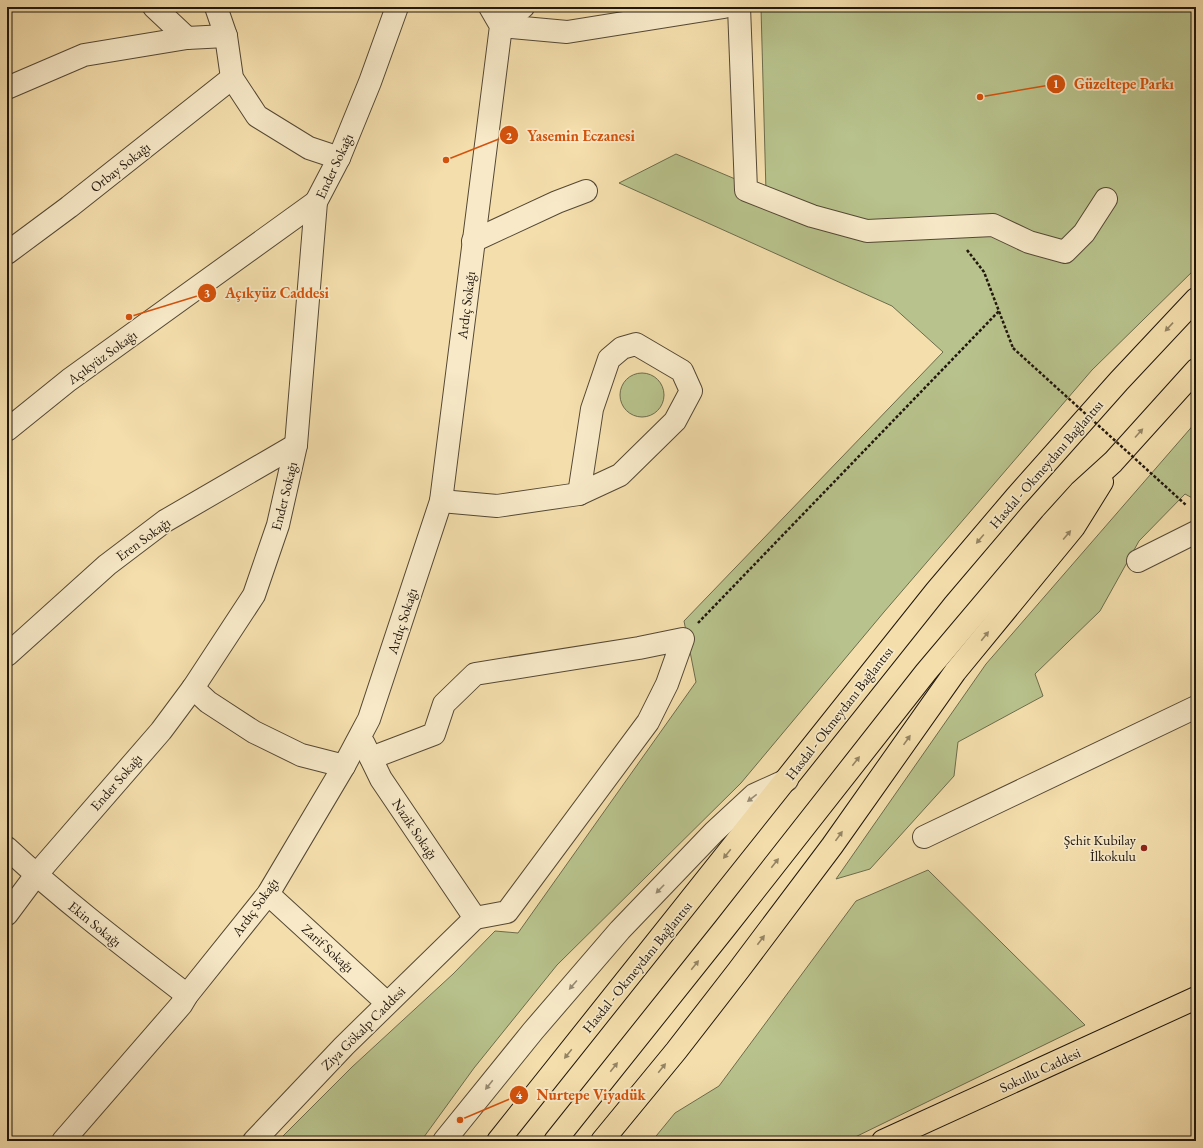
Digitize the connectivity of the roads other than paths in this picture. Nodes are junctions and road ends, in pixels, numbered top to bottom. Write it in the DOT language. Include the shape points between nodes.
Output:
graph roads {
  1 [pos="154,7"];
  2 [pos="216,7"];
  3 [pos="397,7"];
  4 [pos="490,7"];
  5 [pos="523,7"];
  6 [pos="724,7"];
  7 [pos="738,7"];
  8 [pos="500,26"];
  9 [pos="226,36"];
  10 [pos="187,38"];
  11 [pos="232,78"];
  12 [pos="7,88"];
  13 [pos="339,158"];
  14 [pos="586,191"];
  15 [pos="1106,199"];
  16 [pos="316,202"];
  17 [pos="474,241"];
  18 [pos="7,253"];
  19 [pos="1196,299"];
  20 [pos="1196,370"];
  21 [pos="7,430"];
  22 [pos="296,446"];
  23 [pos="1112,462"];
  24 [pos="579,494"];
  25 [pos="442,501"];
  26 [pos="1196,532"];
  27 [pos="1138,561"];
  28 [pos="7,656"];
  29 [pos="193,688"];
  30 [pos="1196,707"];
  31 [pos="360,736"];
  32 [pos="371,758"];
  33 [pos="344,766"];
  34 [pos="786,780"];
  35 [pos="924,837"];
  36 [pos="7,848"];
  37 [pos="36,875"];
  38 [pos="268,894"];
  39 [pos="7,914"];
  40 [pos="475,918"];
  41 [pos="187,995"];
  42 [pos="1196,998"];
  43 [pos="387,1003"];
  44 [pos="63,1141"];
  45 [pos="254,1141"];
  46 [pos="444,1141"];
  47 [pos="498,1141"];
  48 [pos="555,1141"];
  49 [pos="602,1141"];
  50 [pos="883,1141"];
  1 -- 10 [label="street"];
  2 -- 9 [label="street"];
  3 -- 13 [label="street, Ender Sokağı"];
  4 -- 8 [label="street"];
  5 -- 8 [label="street"];
  6 -- 8 [label="street" via="567,32"];
  7 -- 15 [label="street" via="746,190 812,216 867,231 993,226 1029,242 1065,252 1084,233"];
  8 -- 17 [label="street, Ardıç Sokağı"];
  9 -- 10 [label="street"];
  9 -- 11 [label="street"];
  10 -- 12 [label="street" via="84,55"];
  11 -- 13 [label="street" via="257,116 309,148"];
  11 -- 18 [label="street, Orbay Sokağı"];
  13 -- 16 [label="street, Ender Sokağı"];
  14 -- 17 [label="street"];
  16 -- 21 [label="street, Açıkyüz Sokağı" via="70,380"];
  16 -- 22 [label="street, Ender Sokağı"];
  17 -- 25 [label="street, Ardıç Sokağı"];
  19 -- 34 [label="main road, Hasdal - Okmeydanı Bağlantısı, one-way" via="1119,380 1000,515 936,591"];
  23 -- 20 [label="main road, one-way"];
  22 -- 28 [label="street, Eren Sokağı" via="164,522 108,565"];
  22 -- 29 [label="street, Ender Sokağı" via="278,525 254,595"];
  48 -- 23 [label="main road, one-way" via="926,672 1051,524"];
  49 -- 23 [label="main road, one-way" via="676,1051 818,865 955,672 1074,527 1096,494"];
  24 -- 24 [label="street" via="620,475 674,421 692,391 682,371 636,344 622,348 609,359 592,409"];
  24 -- 25 [label="street" via="497,506"];
  25 -- 31 [label="street, Ardıç Sokağı" via="369,719"];
  26 -- 27 [label="street"];
  29 -- 33 [label="street" via="208,702 254,732 301,756"];
  29 -- 37 [label="street, Ender Sokağı" via="162,731"];
  30 -- 35 [label="street"];
  31 -- 32 [label="street, Nazik Sokağı"];
  31 -- 33 [label="street, Ardıç Sokağı"];
  32 -- 40 [label="street, Nazik Sokağı" via="381,779"];
  32 -- 40 [label="street" via="434,734 444,704 476,674 683,639 667,684 648,722 620,761 507,912"];
  33 -- 38 [label="street, Ardıç Sokağı"];
  34 -- 46 [label="street, one-way" via="754,795 714,832 620,930 533,1031"];
  34 -- 47 [label="main road, Hasdal - Okmeydanı Bağlantısı, one-way"];
  36 -- 37 [label="street, Ekin Sokağı"];
  37 -- 39 [label="street, Ender Sokağı"];
  37 -- 41 [label="street, Ekin Sokağı" via="119,944"];
  38 -- 41 [label="street, Ardıç Sokağı"];
  38 -- 43 [label="street, Zarif Sokağı"];
  40 -- 43 [label="street, Ziya Gökalp Caddesi"];
  41 -- 44 [label="street, Ardıç Sokağı"];
  42 -- 50 [label="main road, Sokullu Caddesi"];
  43 -- 45 [label="street, Ziya Gökalp Caddesi"];
}
